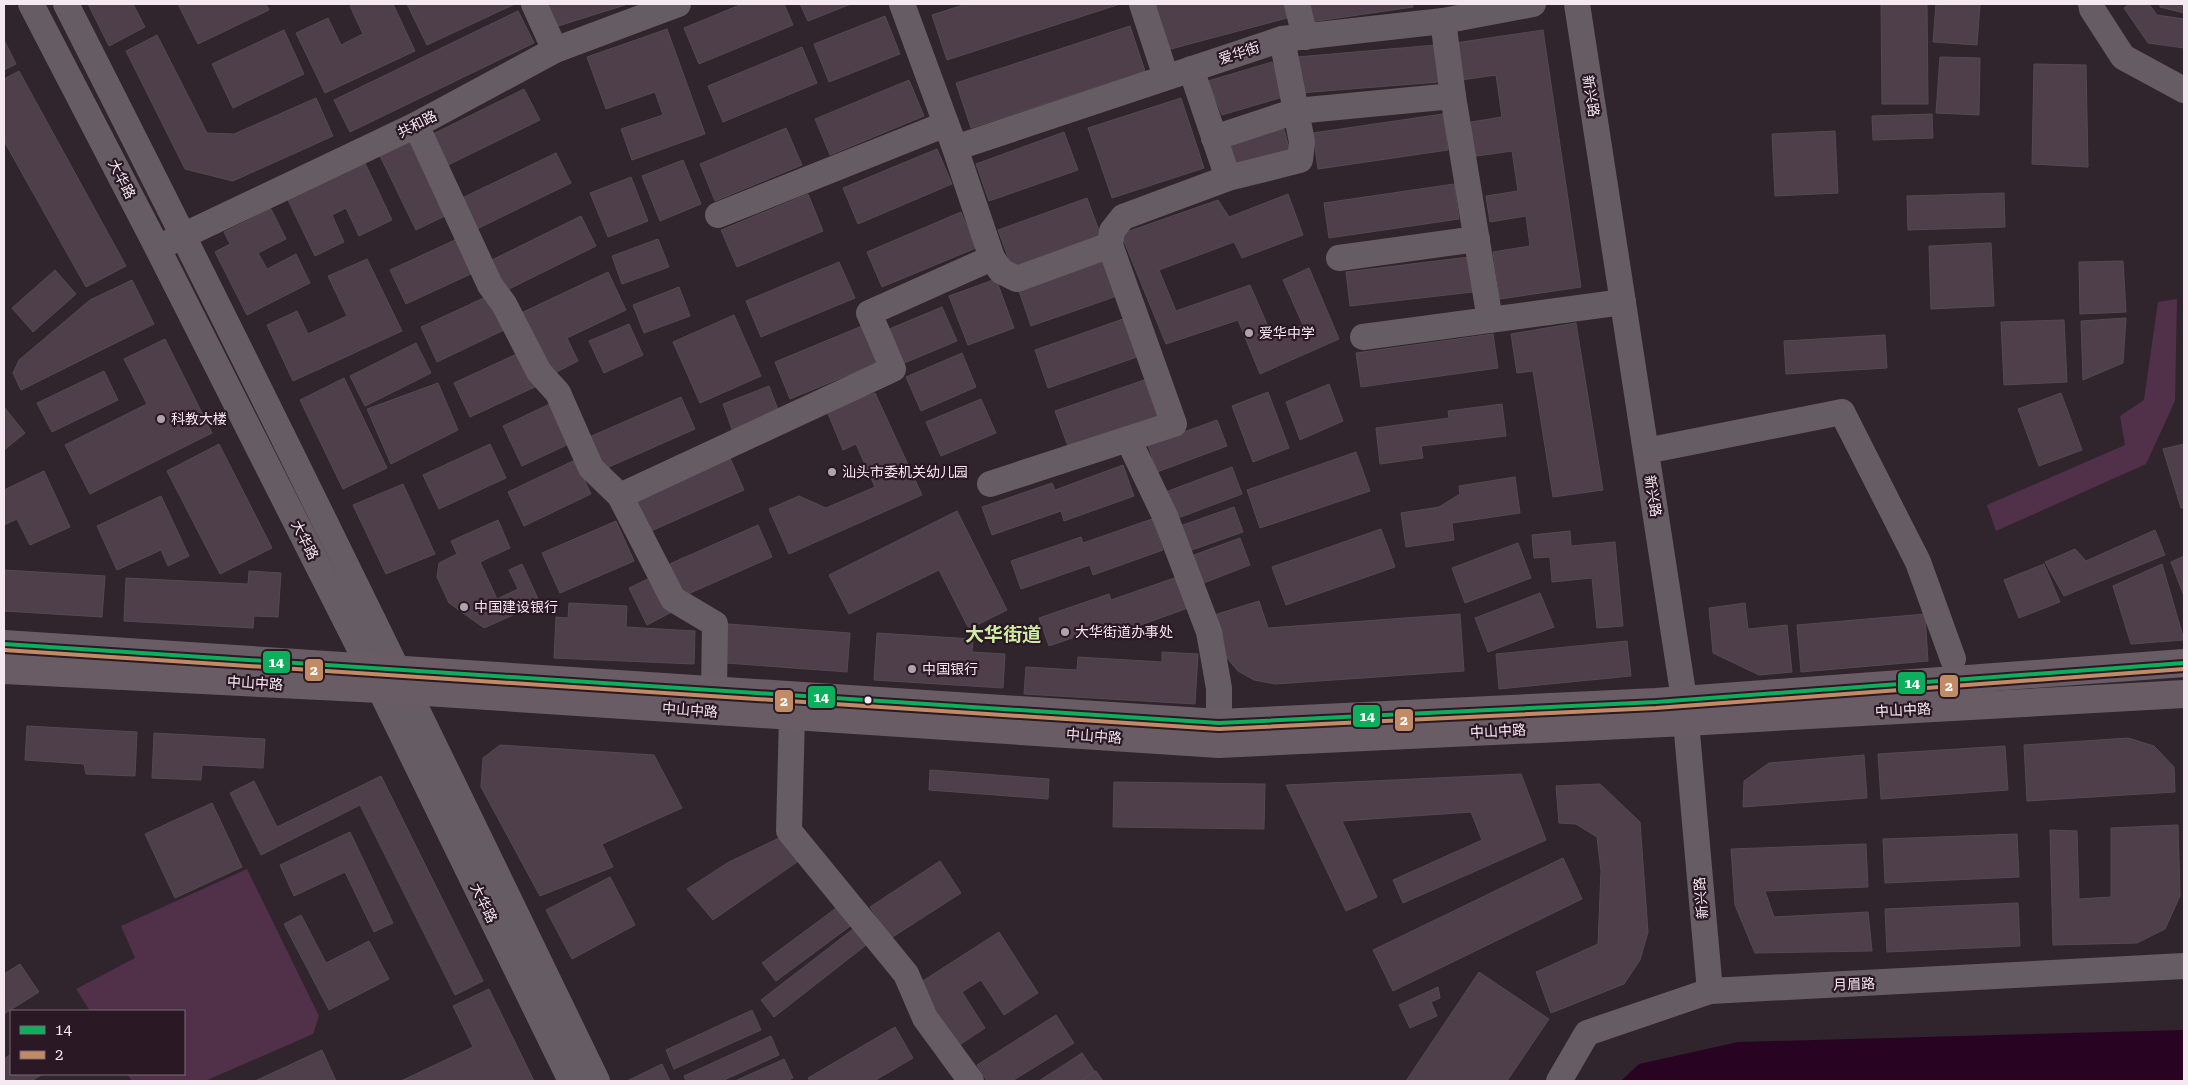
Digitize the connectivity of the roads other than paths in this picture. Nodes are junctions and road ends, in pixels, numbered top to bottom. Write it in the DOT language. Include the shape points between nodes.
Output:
graph roads {
  1 [pos="31,4"];
  2 [pos="66,4"];
  3 [pos="534,4"];
  4 [pos="678,4"];
  5 [pos="902,4"];
  6 [pos="1142,4"];
  7 [pos="1297,4"];
  8 [pos="1533,4"];
  9 [pos="1577,4"];
  10 [pos="2091,4"];
  11 [pos="1443,21"];
  12 [pos="1293,38"];
  13 [pos="555,50"];
  14 [pos="1191,69"];
  15 [pos="1166,77"];
  16 [pos="2184,90"];
  17 [pos="1453,96"];
  18 [pos="1296,111"];
  19 [pos="946,124"];
  20 [pos="416,125"];
  21 [pos="1214,138"];
  22 [pos="955,148"];
  23 [pos="1228,178"];
  24 [pos="718,216"];
  25 [pos="184,236"];
  26 [pos="1477,239"];
  27 [pos="1110,245"];
  28 [pos="157,247"];
  29 [pos="992,258"];
  30 [pos="1339,258"];
  31 [pos="1623,302"];
  32 [pos="1490,320"];
  33 [pos="1363,337"];
  34 [pos="1128,439"];
  35 [pos="1646,452"];
  36 [pos="990,484"];
  37 [pos="620,496"];
  38 [pos="4,644"];
  39 [pos="1953,659"];
  40 [pos="2184,663"];
  41 [pos="4,670"];
  42 [pos="389,679"];
  43 [pos="714,689"];
  44 [pos="2184,694"];
  45 [pos="1685,711"];
  46 [pos="792,716"];
  47 [pos="1219,723"];
  48 [pos="2184,966"];
  49 [pos="1710,991"];
  50 [pos="570,1081"];
  51 [pos="597,1081"];
  52 [pos="971,1081"];
  53 [pos="1558,1081"];
  1 -- 28 [label="street, 大华路"];
  2 -- 25 [label="street, 大华路"];
  3 -- 13 [label="street"];
  4 -- 13 [label="street, 共和路"];
  5 -- 19 [label="street"];
  6 -- 15 [label="street"];
  7 -- 12 [label="street"];
  8 -- 11 [label="street, 爱华街"];
  9 -- 31 [label="street, 新兴路"];
  10 -- 16 [label="street" via="2123,57"];
  11 -- 12 [label="street, 爱华街"];
  11 -- 17 [label="street"];
  12 -- 14 [label="street, 爱华街"];
  12 -- 18 [label="street"];
  13 -- 20 [label="street, 共和路"];
  14 -- 15 [label="street, 爱华街"];
  14 -- 21 [label="street"];
  15 -- 22 [label="street, 爱华街"];
  17 -- 18 [label="street"];
  17 -- 26 [label="street"];
  18 -- 21 [label="street"];
  18 -- 23 [label="street" via="1302,142 1300,160"];
  19 -- 22 [label="street"];
  19 -- 24 [label="street"];
  20 -- 25 [label="street, 共和路"];
  20 -- 37 [label="street" via="490,286 504,304 539,372 558,393 591,468"];
  21 -- 23 [label="street"];
  22 -- 29 [label="street"];
  23 -- 27 [label="street" via="1123,217 1112,231"];
  25 -- 28 [label="street, 共和路"];
  25 -- 42 [label="street, 大华路"];
  26 -- 30 [label="street"];
  26 -- 32 [label="street"];
  27 -- 29 [label="street" via="1017,279 1001,271"];
  27 -- 34 [label="street" via="1174,424"];
  28 -- 42 [label="street, 大华路"];
  29 -- 37 [label="street" via="869,313 893,369"];
  31 -- 32 [label="street"];
  31 -- 35 [label="street, 新兴路"];
  32 -- 33 [label="street"];
  34 -- 36 [label="street"];
  34 -- 47 [label="street" via="1165,516 1209,632 1219,688"];
  35 -- 39 [label="street" via="1842,412 1918,562"];
  35 -- 45 [label="street, 新兴路"];
  37 -- 43 [label="street" via="673,599 715,624"];
  38 -- 42 [label="main road, 中山中路"];
  40 -- 45 [label="main road, 中山中路"];
  41 -- 42 [label="main road, 中山中路"];
  42 -- 43 [label="main road, 中山中路"];
  42 -- 46 [label="main road, 中山中路"];
  42 -- 50 [label="street, 大华路"];
  42 -- 51 [label="street, 大华路"];
  43 -- 47 [label="main road, 中山中路"];
  44 -- 45 [label="main road, 中山中路"];
  45 -- 46 [label="main road, 中山中路" via="1219,744"];
  45 -- 47 [label="main road, 中山中路"];
  45 -- 49 [label="street, 新兴路"];
  46 -- 52 [label="street" via="789,831 906,974 925,1018"];
  48 -- 49 [label="street, 月眉路"];
  49 -- 53 [label="street, 月眉路" via="1587,1033"];
}
